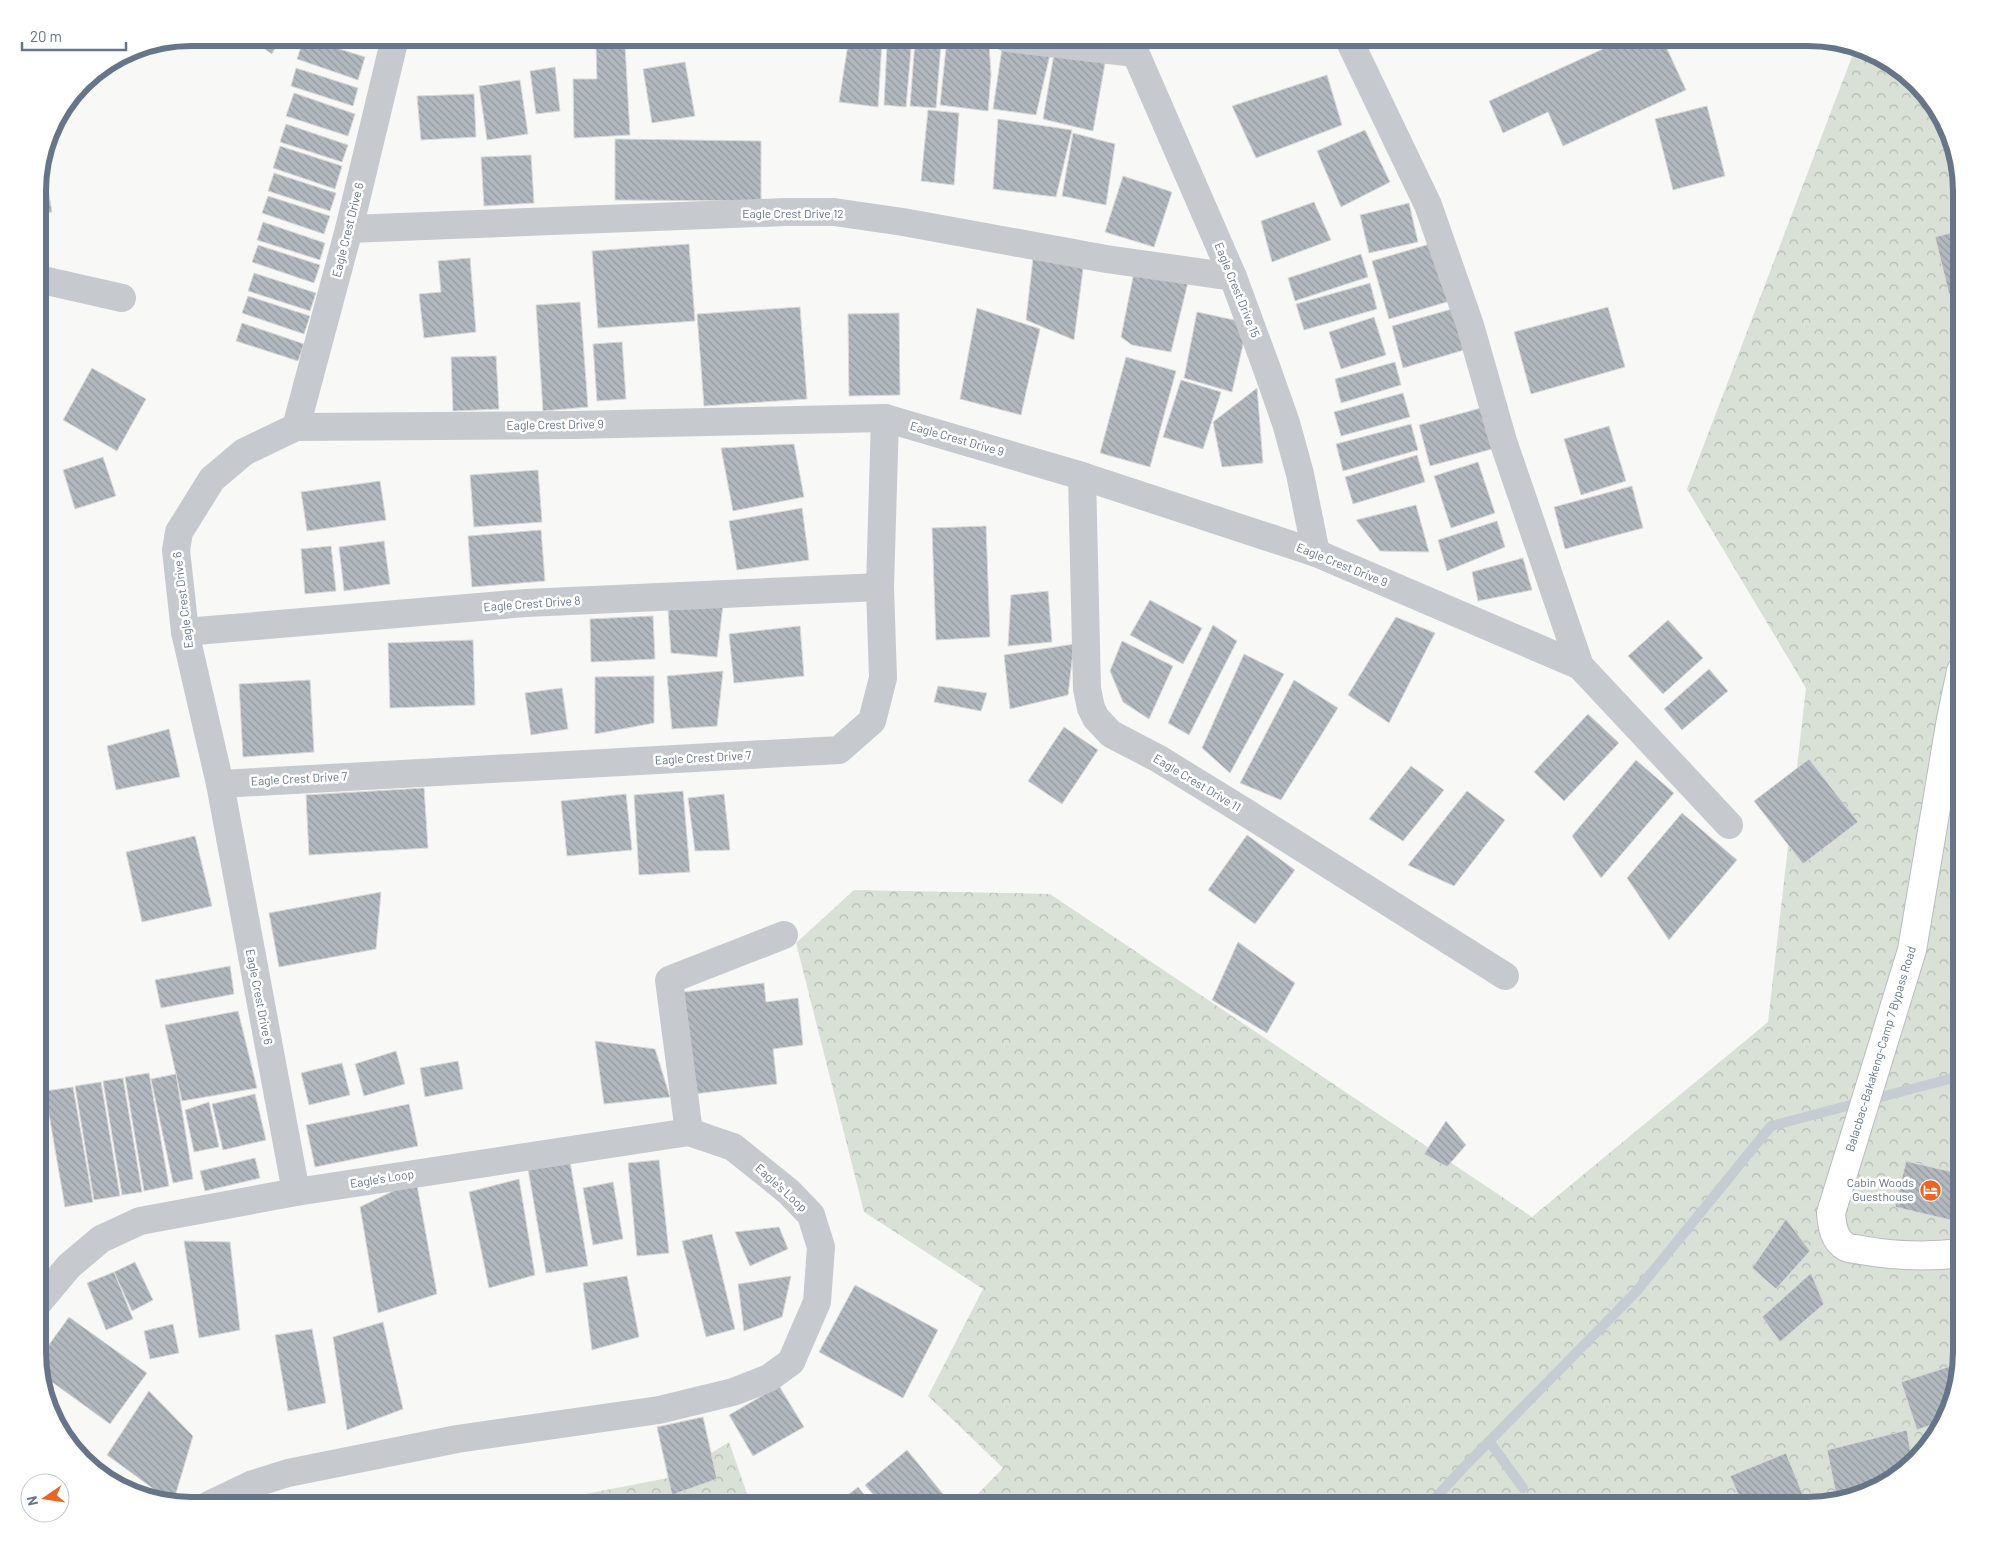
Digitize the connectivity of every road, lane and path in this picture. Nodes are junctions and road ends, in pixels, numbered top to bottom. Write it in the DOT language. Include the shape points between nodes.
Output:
graph roads {
  1 [pos="1133,46"];
  2 [pos="1352,46"];
  3 [pos="393,47"];
  4 [pos="349,229"];
  5 [pos="1233,277"];
  6 [pos="47,281"];
  7 [pos="122,298"];
  8 [pos="884,418"];
  9 [pos="296,427"];
  10 [pos="1082,476"];
  11 [pos="1316,553"];
  12 [pos="880,587"];
  13 [pos="185,632"];
  14 [pos="1580,666"];
  15 [pos="1953,710"];
  16 [pos="220,784"];
  17 [pos="1729,825"];
  18 [pos="784,935"];
  19 [pos="1506,976"];
  20 [pos="689,1132"];
  21 [pos="296,1192"];
  22 [pos="1953,1254"];
  23 [pos="47,1292"];
  24 [pos="227,1497"];
  1 -- 5 [label="street, Eagle Crest Drive 15"];
  2 -- 14 [label="street" via="1428,205 1470,325 1503,441"];
  3 -- 4 [label="street, Eagle Crest Drive 6"];
  4 -- 5 [label="street, Eagle Crest Drive 12" via="834,212 1106,259"];
  4 -- 9 [label="street, Eagle Crest Drive 6"];
  5 -- 11 [label="street, Eagle Crest Drive 15" via="1286,423"];
  6 -- 7 [label="street"];
  8 -- 9 [label="street, Eagle Crest Drive 9"];
  8 -- 10 [label="street, Eagle Crest Drive 9"];
  8 -- 12 [label="street, Eagle Crest Drive 7"];
  9 -- 13 [label="street, Eagle Crest Drive 6" via="244,452 212,479 179,532 176,550"];
  10 -- 11 [label="street, Eagle Crest Drive 9"];
  10 -- 19 [label="street, Eagle Crest Drive 11" via="1087,689 1096,718 1111,734 1159,759"];
  11 -- 14 [label="street, Eagle Crest Drive 9"];
  12 -- 13 [label="street, Eagle Crest Drive 8" via="526,604"];
  12 -- 16 [label="street, Eagle Crest Drive 7" via="883,678 872,721 839,750"];
  13 -- 16 [label="street, Eagle Crest Drive 6"];
  14 -- 17 [label="street"];
  15 -- 22 [label="main road, Balacbac-Bakakeng-Camp 7 Bypass Road" via="1912,950 1831,1213 1836,1238 1846,1248 1877,1253"];
  16 -- 21 [label="street, Eagle Crest Drive 6"];
  18 -- 20 [label="street" via="669,980"];
  20 -- 21 [label="street, Eagle's Loop"];
  20 -- 24 [label="street, Eagle's Loop" via="733,1147 789,1192 811,1215 821,1247 817,1302 791,1362 769,1378 733,1392 659,1410 457,1439 306,1469 253,1484"];
  21 -- 23 [label="street, Eagle's Loop" via="140,1221 100,1239 69,1266"];
}
